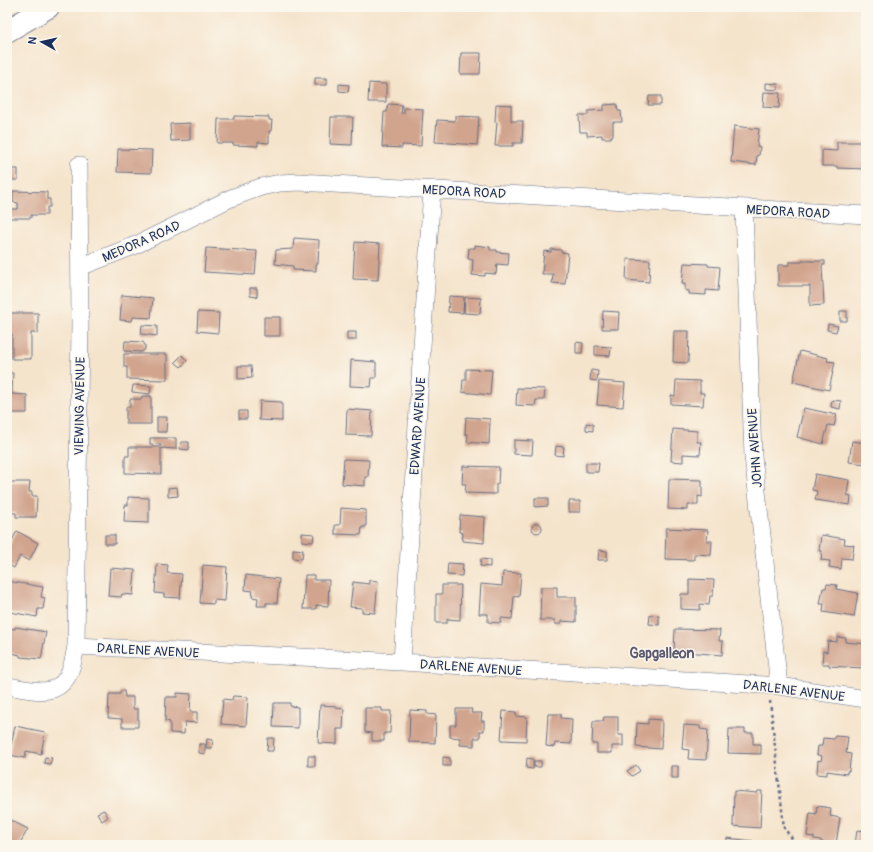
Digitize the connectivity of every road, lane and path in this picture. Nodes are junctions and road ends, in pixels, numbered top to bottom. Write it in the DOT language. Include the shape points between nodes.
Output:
graph roads {
  1 [pos="48,7"];
  2 [pos="7,31"];
  3 [pos="79,165"];
  4 [pos="432,189"];
  5 [pos="744,209"];
  6 [pos="866,215"];
  7 [pos="80,267"];
  8 [pos="76,646"];
  9 [pos="402,662"];
  10 [pos="7,686"];
  11 [pos="774,686"];
  12 [pos="866,699"];
  13 [pos="797,845"];
  1 -- 2 [label="highway"];
  3 -- 7 [label="street, VIEWING AVENUE"];
  4 -- 5 [label="street, MEDORA ROAD"];
  4 -- 7 [label="street, MEDORA ROAD" via="299,182 261,187 231,198 136,245"];
  4 -- 9 [label="street, EDWARD AVENUE"];
  5 -- 6 [label="street, MEDORA ROAD"];
  5 -- 11 [label="street, JOHN AVENUE" via="753,456"];
  7 -- 8 [label="street, VIEWING AVENUE"];
  8 -- 9 [label="street, DARLENE AVENUE"];
  8 -- 10 [label="street, VIEWING AVENUE" via="67,677 51,691 41,692"];
  9 -- 11 [label="street, DARLENE AVENUE"];
  11 -- 12 [label="street, DARLENE AVENUE"];
  11 -- 13 [label="path" via="784,828"];
}
